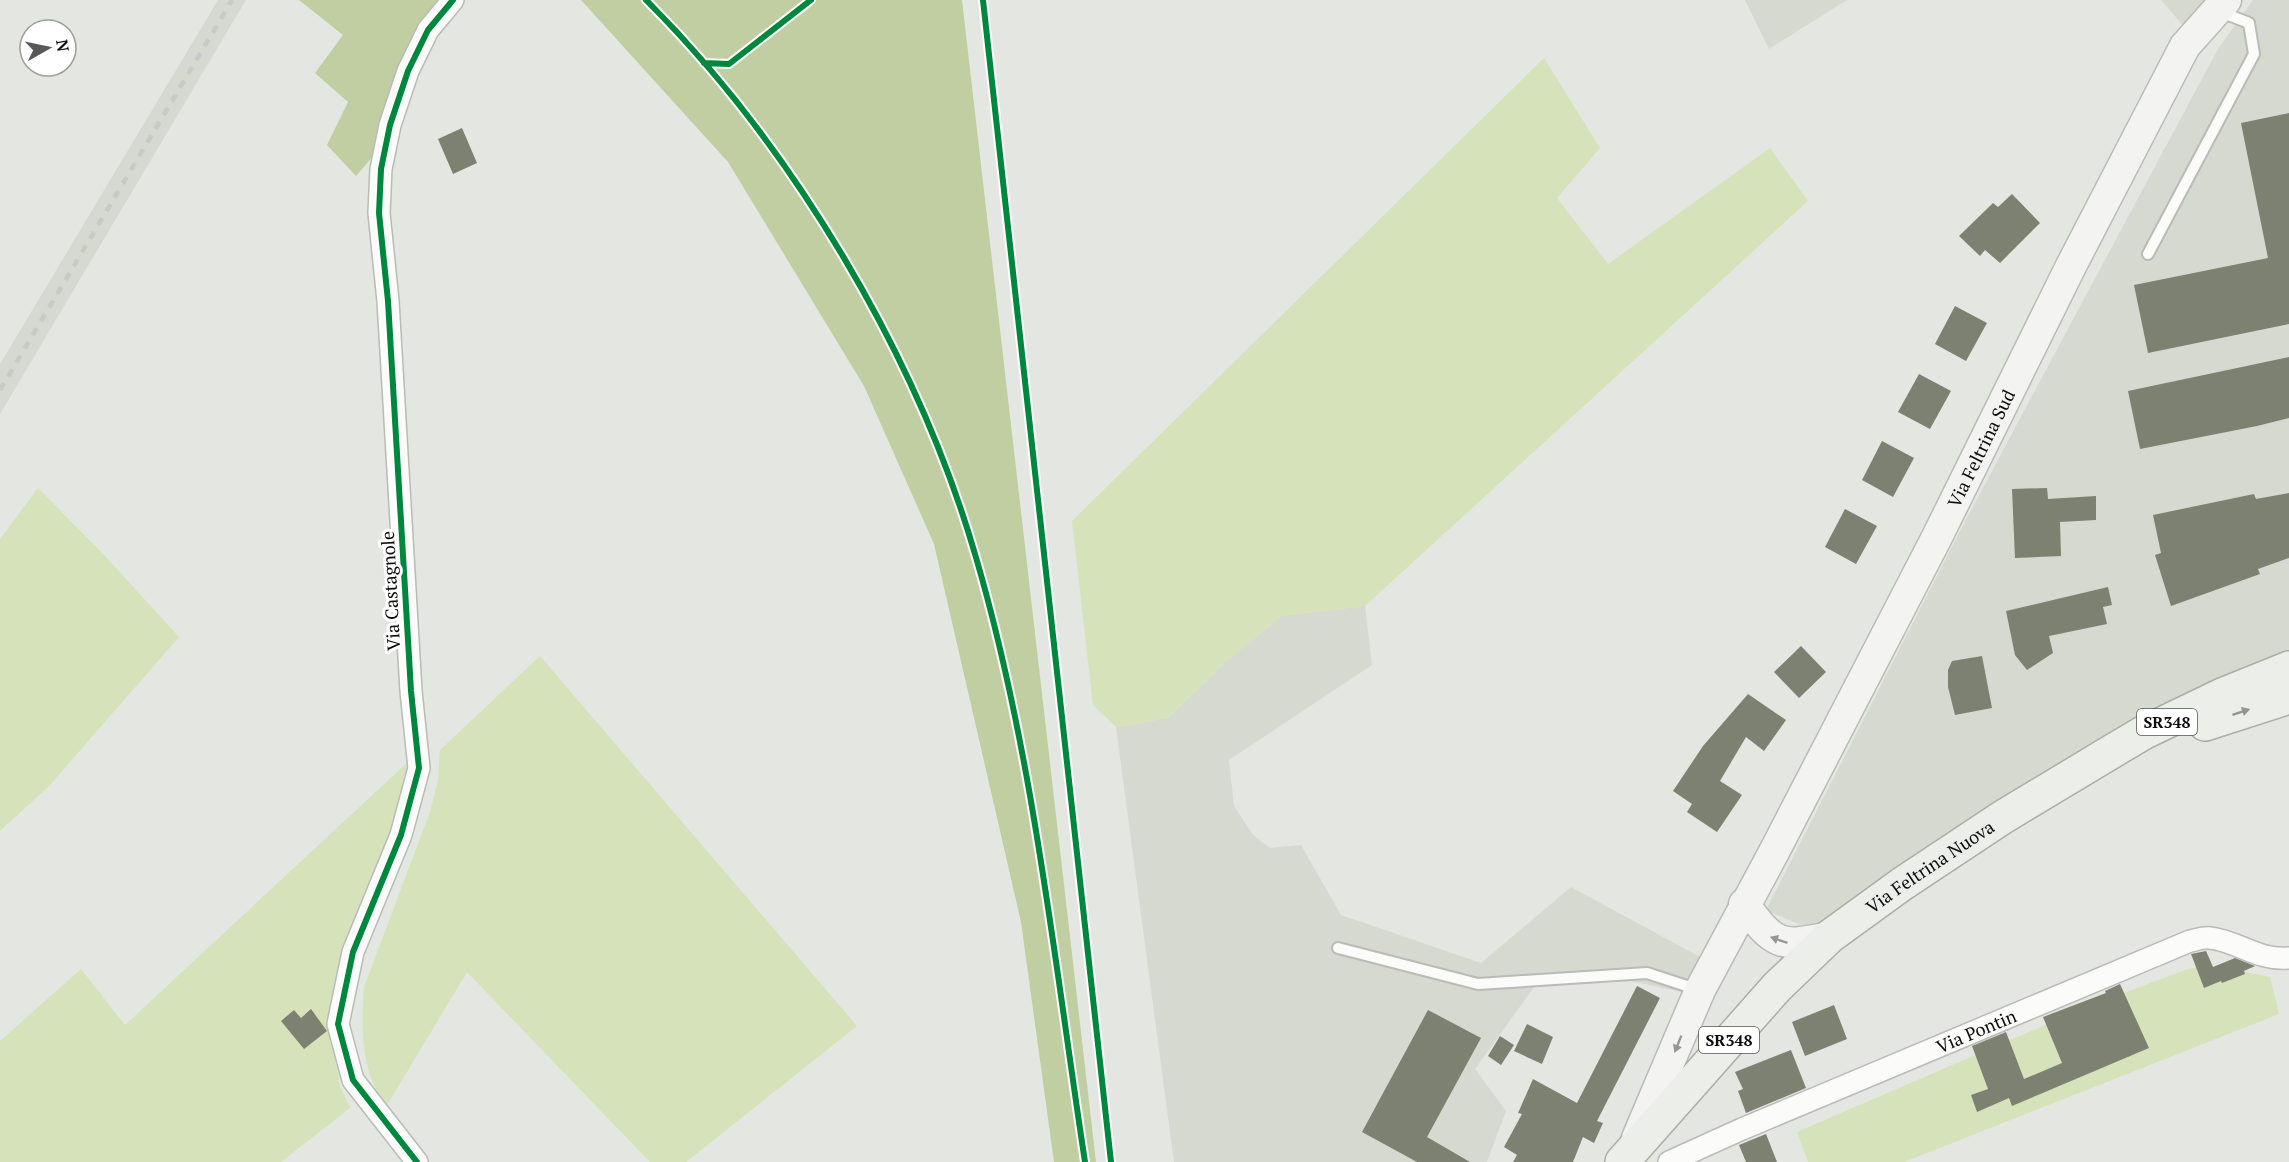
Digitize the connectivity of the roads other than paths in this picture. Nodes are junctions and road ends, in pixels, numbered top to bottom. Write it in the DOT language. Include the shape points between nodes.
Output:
graph roads {
  1 [pos="453,0"];
  2 [pos="2217,3"];
  3 [pos="2148,254"];
  4 [pos="2289,668"];
  5 [pos="2289,697"];
  6 [pos="2050,787"];
  7 [pos="1744,904"];
  8 [pos="1829,937"];
  9 [pos="1338,948"];
  10 [pos="2289,958"];
  11 [pos="1700,990"];
  12 [pos="1628,1155"];
  13 [pos="417,1162"];
  14 [pos="1670,1162"];
  1 -- 13 [label="street, Via Castagnole" via="428,30 408,71 390,125 381,169 379,213 419,768 401,835 353,952 338,1024 353,1080"];
  2 -- 3 [label="lane" via="2249,23 2254,54"];
  2 -- 7 [label="main road, Via Feltrina Sud" via="2185,46 1937,537"];
  4 -- 6 [label="main road, Via Feltrina Nuova / SR348" via="2143,733"];
  6 -- 5 [label="main road, one-way" via="2213,721"];
  6 -- 8 [label="main road, Via Feltrina Nuova / SR348"];
  8 -- 7 [label="main road, one-way" via="1783,943 1770,937"];
  7 -- 11 [label="main road, Via Feltrina Sud"];
  8 -- 12 [label="main road, Via Feltrina Nuova / SR348" via="1777,987"];
  9 -- 11 [label="lane" via="1478,984 1647,973"];
  10 -- 14 [label="street, Via Pontin" via="2256,955 2208,938 2190,941"];
  11 -- 12 [label="main road, Via Feltrina Sud, one-way"];
}
